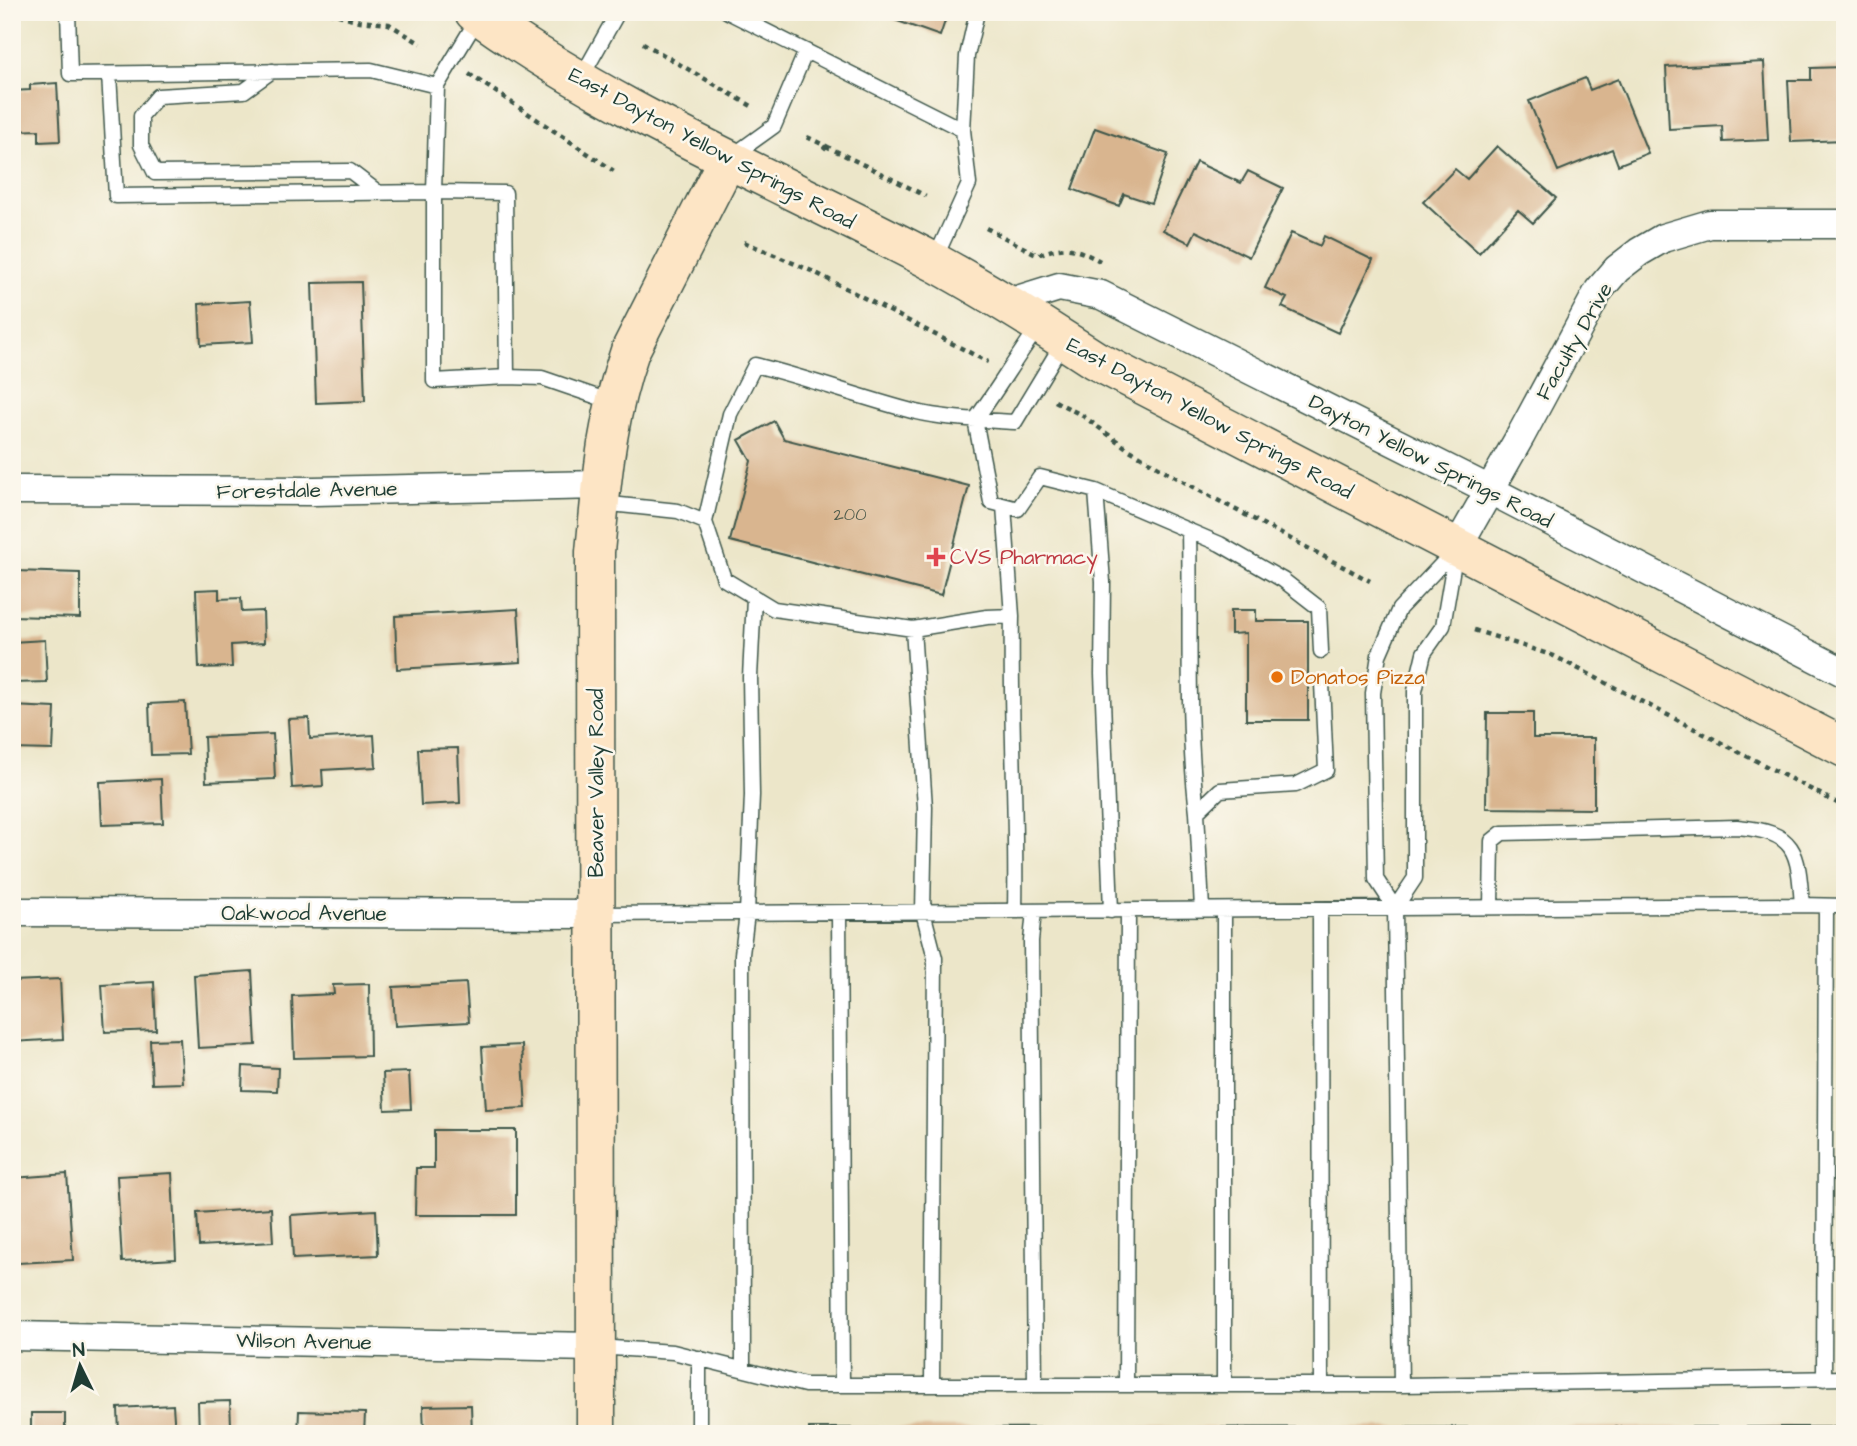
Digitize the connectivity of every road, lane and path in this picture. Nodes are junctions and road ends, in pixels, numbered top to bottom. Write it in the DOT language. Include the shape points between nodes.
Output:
graph roads {
  1 [pos="68,12"];
  2 [pos="328,12"];
  3 [pos="618,12"];
  4 [pos="728,12"];
  5 [pos="977,12"];
  6 [pos="988,12"];
  7 [pos="476,14"];
  8 [pos="643,43"];
  9 [pos="421,44"];
  10 [pos="806,51"];
  11 [pos="967,56"];
  12 [pos="272,71"];
  13 [pos="464,71"];
  14 [pos="109,74"];
  15 [pos="579,81"];
  16 [pos="437,86"];
  17 [pos="755,108"];
  18 [pos="963,130"];
  19 [pos="807,137"];
  20 [pos="827,146"];
  21 [pos="822,151"];
  22 [pos="727,160"];
  23 [pos="614,171"];
  24 [pos="434,192"];
  25 [pos="379,193"];
  26 [pos="926,196"];
  27 [pos="1845,224"];
  28 [pos="744,242"];
  29 [pos="934,262"];
  30 [pos="1008,303"];
  31 [pos="1053,332"];
  32 [pos="989,363"];
  33 [pos="506,377"];
  34 [pos="1050,398"];
  35 [pos="614,402"];
  36 [pos="975,420"];
  37 [pos="12,490"];
  38 [pos="1490,490"];
  39 [pos="1096,491"];
  40 [pos="601,494"];
  41 [pos="997,504"];
  42 [pos="705,522"];
  43 [pos="1189,531"];
  44 [pos="1456,549"];
  45 [pos="1370,581"];
  46 [pos="754,598"];
  47 [pos="1012,617"];
  48 [pos="913,629"];
  49 [pos="1474,630"];
  50 [pos="1321,651"];
  51 [pos="1845,673"];
  52 [pos="1322,683"];
  53 [pos="1845,748"];
  54 [pos="1845,807"];
  55 [pos="1196,812"];
  56 [pos="1802,905"];
  57 [pos="1826,906"];
  58 [pos="1845,906"];
  59 [pos="1491,907"];
  60 [pos="1395,908"];
  61 [pos="1202,909"];
  62 [pos="1320,909"];
  63 [pos="1224,910"];
  64 [pos="1015,911"];
  65 [pos="1034,911"];
  66 [pos="1111,911"];
  67 [pos="1128,911"];
  68 [pos="12,912"];
  69 [pos="923,912"];
  70 [pos="747,913"];
  71 [pos="839,913"];
  72 [pos="596,914"];
  73 [pos="12,1336"];
  74 [pos="595,1347"];
  75 [pos="699,1358"];
  76 [pos="743,1369"];
  77 [pos="1824,1378"];
  78 [pos="1845,1378"];
  79 [pos="842,1385"];
  80 [pos="932,1385"];
  81 [pos="1035,1385"];
  82 [pos="1126,1385"];
  83 [pos="1224,1385"];
  84 [pos="1321,1385"];
  85 [pos="1401,1385"];
  86 [pos="596,1434"];
  87 [pos="699,1434"];
  1 -- 14 [label="lane" via="69,74"];
  2 -- 9 [label="path" via="389,24"];
  3 -- 15 [label="lane"];
  4 -- 10 [label="lane"];
  5 -- 11 [label="lane"];
  6 -- 11 [label="lane"];
  7 -- 15 [label="main road, East Dayton Yellow Springs Road"];
  7 -- 16 [label="lane"];
  8 -- 17 [label="path"];
  10 -- 18 [label="lane"];
  10 -- 22 [label="lane" via="775,126"];
  11 -- 18 [label="lane"];
  12 -- 14 [label="lane"];
  12 -- 16 [label="lane" via="371,70"];
  12 -- 25 [label="lane" via="244,91 158,96 141,116 141,145 155,173 349,171"];
  13 -- 23 [label="path"];
  14 -- 25 [label="lane" via="116,196"];
  15 -- 22 [label="main road, East Dayton Yellow Springs Road"];
  16 -- 24 [label="lane"];
  18 -- 29 [label="lane" via="969,184"];
  19 -- 20 [label="path"];
  20 -- 21 [label="path"];
  20 -- 26 [label="path"];
  22 -- 29 [label="main road, East Dayton Yellow Springs Road"];
  22 -- 35 [label="main road, Beaver Valley Road" via="630,351"];
  24 -- 25 [label="lane"];
  24 -- 33 [label="lane" via="505,193"];
  24 -- 33 [label="lane" via="434,381"];
  27 -- 38 [label="street, Faculty Drive" via="1710,225 1664,237 1639,252 1599,290"];
  28 -- 32 [label="path" via="814,272"];
  29 -- 30 [label="main road, East Dayton Yellow Springs Road"];
  30 -- 31 [label="main road, East Dayton Yellow Springs Road"];
  30 -- 38 [label="street, Dayton Yellow Springs Road" via="1059,287 1101,295"];
  31 -- 36 [label="lane" via="1014,360"];
  31 -- 36 [label="lane" via="1015,422"];
  31 -- 44 [label="main road, East Dayton Yellow Springs Road" via="1095,360"];
  33 -- 35 [label="lane" via="542,378"];
  34 -- 45 [label="path" via="1191,486"];
  35 -- 40 [label="main road, Beaver Valley Road"];
  36 -- 41 [label="lane"];
  36 -- 42 [label="lane" via="914,411 755,365 730,414"];
  37 -- 40 [label="street, Forestdale Avenue"];
  38 -- 44 [label="street, Faculty Drive"];
  38 -- 51 [label="street, Dayton Yellow Springs Road"];
  39 -- 41 [label="lane" via="1040,477 1018,509"];
  39 -- 43 [label="lane"];
  39 -- 66 [label="lane" via="1103,582 1102,687"];
  40 -- 42 [label="lane" via="678,511"];
  40 -- 72 [label="main road, Beaver Valley Road" via="595,552"];
  41 -- 47 [label="lane"];
  42 -- 46 [label="lane" via="724,579"];
  43 -- 50 [label="lane" via="1283,580 1319,608"];
  43 -- 55 [label="lane" via="1189,697"];
  44 -- 53 [label="main road, East Dayton Yellow Springs Road"];
  44 -- 60 [label="lane" via="1443,626 1424,653 1415,691 1415,878"];
  44 -- 60 [label="lane" via="1399,609 1380,654 1373,692 1376,879"];
  46 -- 48 [label="lane" via="774,609"];
  46 -- 70 [label="lane"];
  47 -- 48 [label="lane"];
  47 -- 64 [label="lane"];
  48 -- 69 [label="lane" via="925,807"];
  49 -- 54 [label="path" via="1554,656"];
  52 -- 55 [label="lane" via="1326,770 1296,785 1220,790"];
  55 -- 61 [label="lane"];
  56 -- 57 [label="lane"];
  56 -- 59 [label="lane"];
  56 -- 59 [label="lane" via="1794,850 1771,833 1737,827 1502,833 1492,841"];
  57 -- 58 [label="lane"];
  57 -- 77 [label="lane"];
  59 -- 60 [label="lane"];
  60 -- 62 [label="lane"];
  60 -- 85 [label="lane"];
  61 -- 63 [label="lane"];
  61 -- 67 [label="lane"];
  62 -- 63 [label="lane"];
  62 -- 84 [label="lane"];
  63 -- 83 [label="lane"];
  64 -- 65 [label="lane"];
  64 -- 69 [label="lane"];
  65 -- 66 [label="lane"];
  65 -- 81 [label="lane"];
  66 -- 67 [label="lane"];
  67 -- 82 [label="lane"];
  68 -- 72 [label="street, Oakwood Avenue"];
  69 -- 71 [label="lane"];
  69 -- 80 [label="lane" via="935,958"];
  70 -- 71 [label="lane"];
  70 -- 72 [label="lane"];
  70 -- 76 [label="lane" via="742,954"];
  71 -- 79 [label="lane"];
  72 -- 74 [label="main road, Beaver Valley Road"];
  73 -- 74 [label="street, Wilson Avenue"];
  74 -- 75 [label="lane"];
  74 -- 86 [label="main road, Beaver Valley Road"];
  75 -- 76 [label="lane"];
  75 -- 87 [label="lane"];
  76 -- 79 [label="lane" via="806,1385"];
  77 -- 78 [label="lane"];
  77 -- 85 [label="lane"];
  79 -- 80 [label="lane"];
  80 -- 81 [label="lane"];
  81 -- 82 [label="lane"];
  82 -- 83 [label="lane"];
  83 -- 84 [label="lane"];
  84 -- 85 [label="lane"];
}
